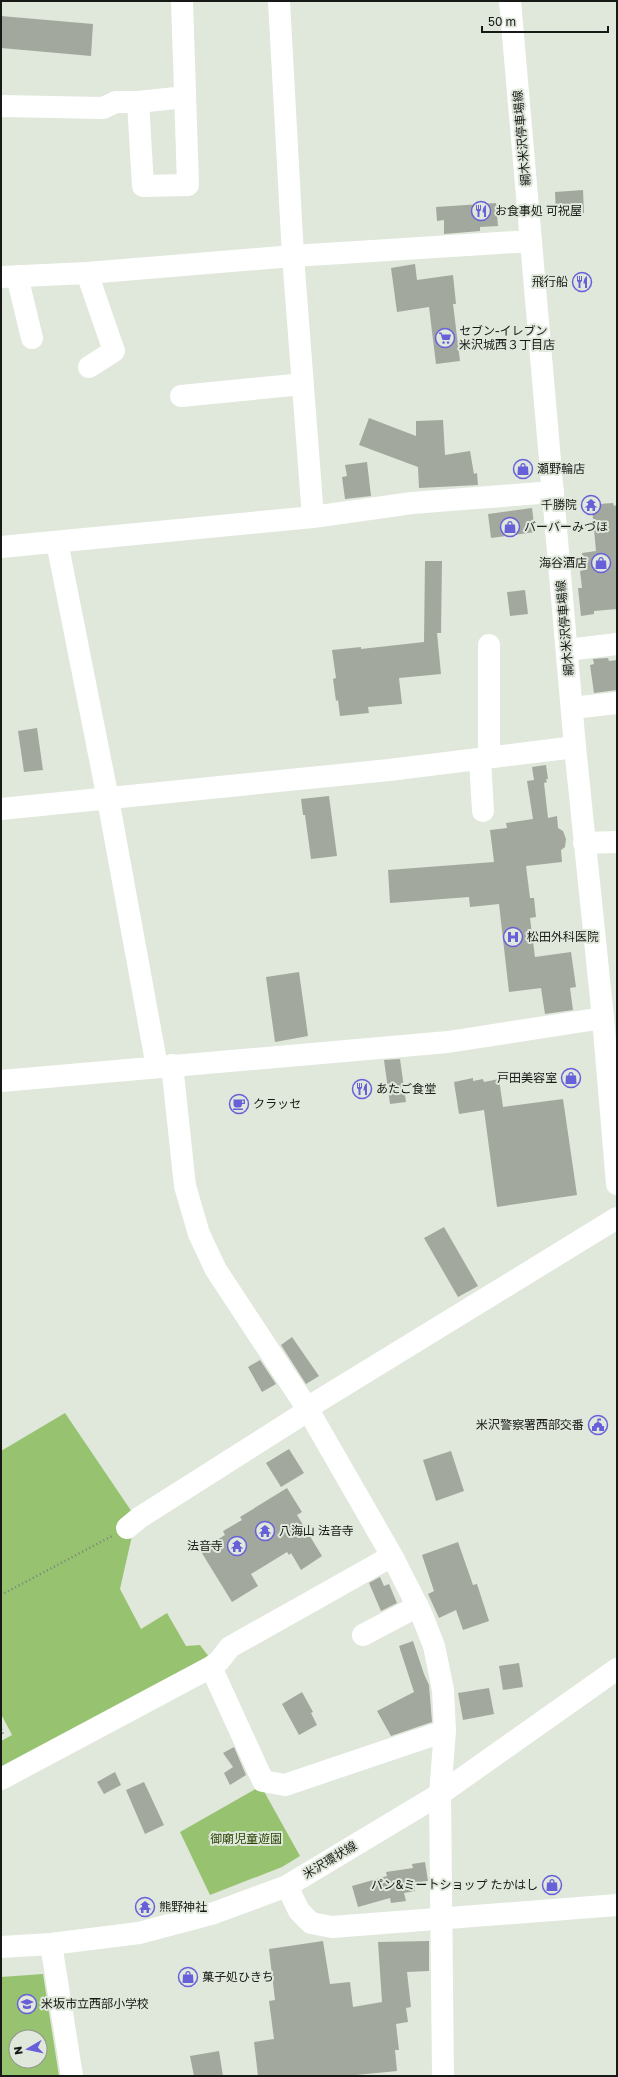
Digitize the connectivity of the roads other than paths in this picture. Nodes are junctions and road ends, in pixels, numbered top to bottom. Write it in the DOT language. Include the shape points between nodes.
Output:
graph roads {
  1 [pos="182,1"];
  2 [pos="279,1"];
  3 [pos="510,1"];
  4 [pos="185,98"];
  5 [pos="138,102"];
  6 [pos="1,106"];
  7 [pos="531,241"];
  8 [pos="293,256"];
  9 [pos="87,273"];
  10 [pos="9,277"];
  11 [pos="32,338"];
  12 [pos="89,367"];
  13 [pos="304,384"];
  14 [pos="181,396"];
  15 [pos="553,492"];
  16 [pos="314,517"];
  17 [pos="57,542"];
  18 [pos="1,547"];
  19 [pos="617,644"];
  20 [pos="488,645"];
  21 [pos="567,650"];
  22 [pos="617,703"];
  23 [pos="572,708"];
  24 [pos="575,747"];
  25 [pos="485,758"];
  26 [pos="108,799"];
  27 [pos="1,809"];
  28 [pos="483,811"];
  29 [pos="617,842"];
  30 [pos="584,843"];
  31 [pos="604,1018"];
  32 [pos="165,1066"];
  33 [pos="1,1080"];
  34 [pos="617,1184"];
  35 [pos="617,1218"];
  36 [pos="307,1408"];
  37 [pos="127,1528"];
  38 [pos="392,1556"];
  39 [pos="418,1606"];
  40 [pos="363,1635"];
  41 [pos="210,1667"];
  42 [pos="617,1669"];
  43 [pos="444,1731"];
  44 [pos="1,1779"];
  45 [pos="440,1794"];
  46 [pos="287,1886"];
  47 [pos="617,1905"];
  48 [pos="441,1919"];
  49 [pos="51,1944"];
  50 [pos="1,1947"];
  51 [pos="72,2076"];
  52 [pos="444,2076"];
  1 -- 4 [label="street"];
  2 -- 8 [label="street"];
  3 -- 7 [label="street, 綱木米沢停車場線"];
  4 -- 5 [label="street"];
  4 -- 5 [label="street" via="188,184 143,186"];
  5 -- 6 [label="street" via="116,102 103,108"];
  7 -- 8 [label="street"];
  7 -- 15 [label="street, 綱木米沢停車場線"];
  8 -- 9 [label="street"];
  8 -- 13 [label="street"];
  9 -- 10 [label="street"];
  9 -- 12 [label="street" via="114,351"];
  10 -- 11 [label="street"];
  13 -- 14 [label="street"];
  13 -- 16 [label="street"];
  15 -- 16 [label="street" via="412,503"];
  15 -- 21 [label="street, 綱木米沢停車場線"];
  16 -- 17 [label="street"];
  17 -- 18 [label="street"];
  17 -- 26 [label="street"];
  19 -- 21 [label="street"];
  20 -- 25 [label="street"];
  21 -- 23 [label="street, 綱木米沢停車場線"];
  22 -- 23 [label="street"];
  23 -- 24 [label="street, 綱木米沢停車場線"];
  24 -- 25 [label="street"];
  24 -- 30 [label="street, 綱木米沢停車場線"];
  25 -- 26 [label="street"];
  25 -- 28 [label="street"];
  26 -- 27 [label="street"];
  26 -- 32 [label="street"];
  29 -- 30 [label="street"];
  30 -- 31 [label="street, 綱木米沢停車場線"];
  31 -- 32 [label="street" via="448,1042"];
  31 -- 34 [label="street, 綱木米沢停車場線"];
  32 -- 33 [label="street"];
  32 -- 36 [label="street" via="185,1186 199,1234 216,1270"];
  35 -- 36 [label="street"];
  36 -- 37 [label="street" via="298,1417"];
  36 -- 38 [label="street"];
  38 -- 39 [label="street"];
  38 -- 41 [label="street" via="230,1647 219,1661"];
  39 -- 40 [label="street"];
  39 -- 43 [label="street" via="434,1646 443,1690"];
  41 -- 43 [label="street" via="263,1781 285,1785"];
  41 -- 44 [label="street"];
  42 -- 45 [label="street, 米沢環状線"];
  43 -- 45 [label="street"];
  45 -- 46 [label="street, 米沢環状線"];
  45 -- 48 [label="street"];
  46 -- 48 [label="street" via="298,1911 311,1923 332,1927"];
  46 -- 49 [label="street, 米沢環状線" via="214,1913 139,1933"];
  47 -- 48 [label="street"];
  48 -- 52 [label="street"];
  49 -- 50 [label="street, 米沢環状線"];
  49 -- 51 [label="street"];
}
